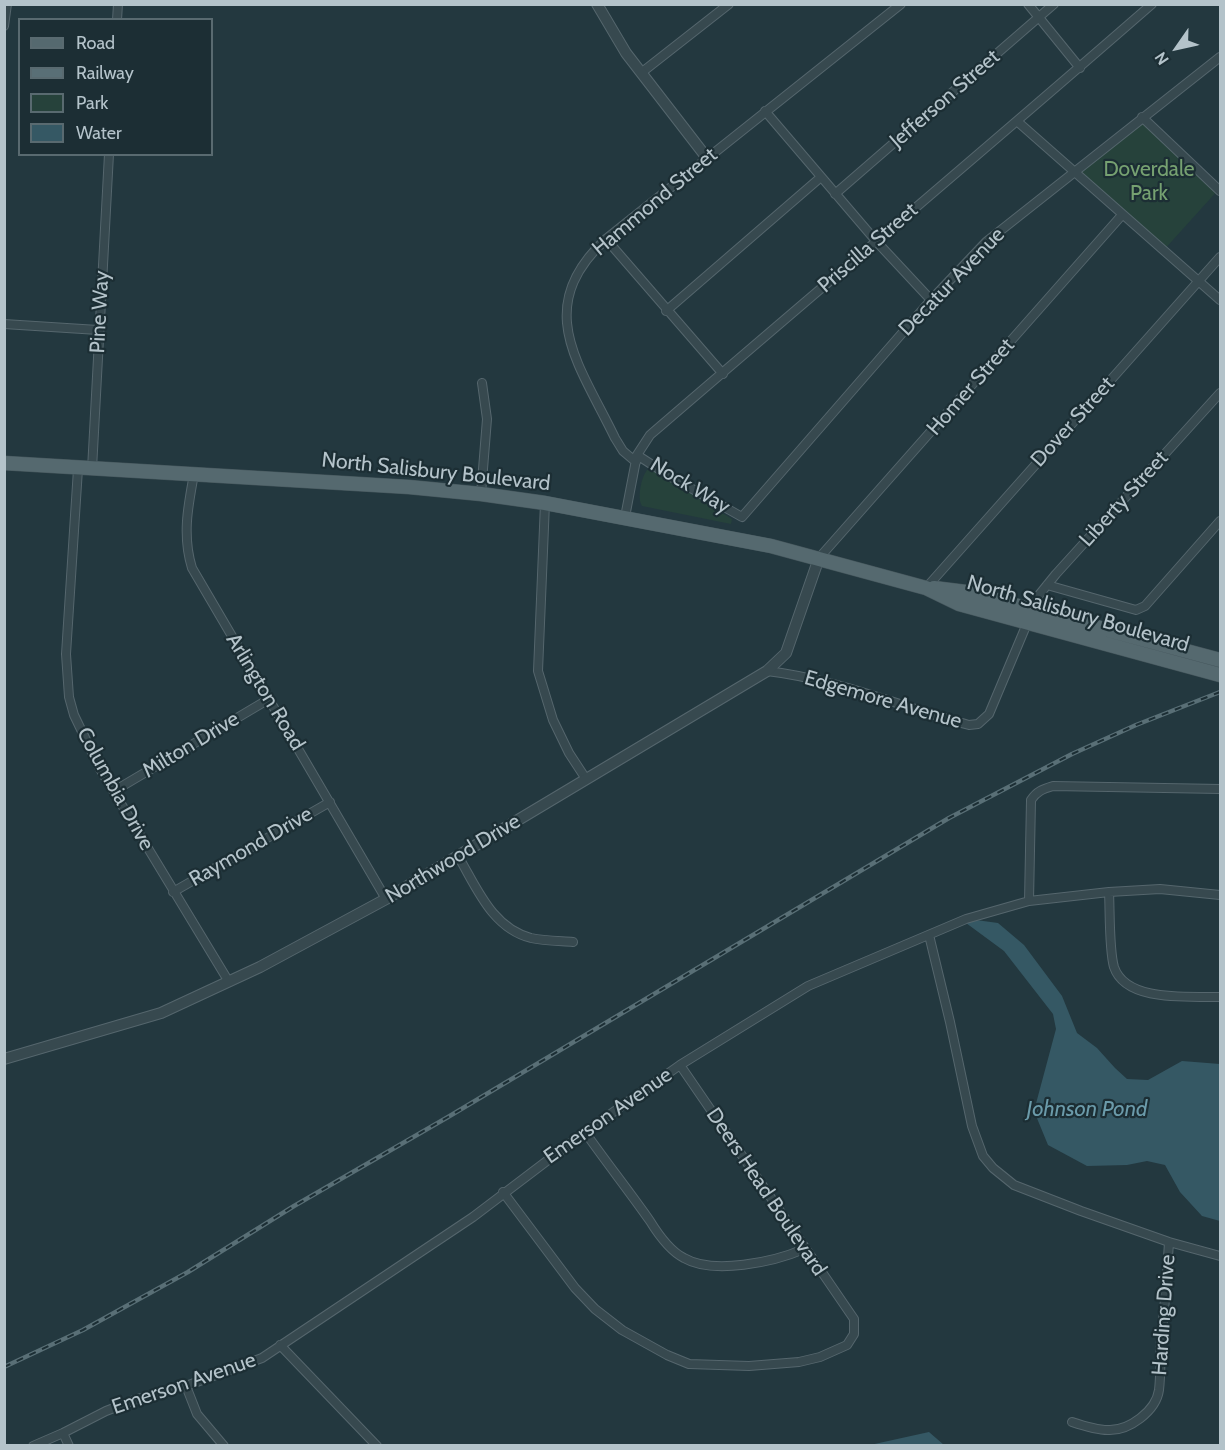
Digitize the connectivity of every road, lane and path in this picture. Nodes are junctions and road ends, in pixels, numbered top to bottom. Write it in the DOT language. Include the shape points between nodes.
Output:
graph roads {
  1 [pos="7,4"];
  2 [pos="597,4"];
  3 [pos="729,4"];
  4 [pos="901,4"];
  5 [pos="1028,4"];
  6 [pos="1054,4"];
  7 [pos="1152,4"];
  8 [pos="1039,17"];
  9 [pos="4,26"];
  10 [pos="1220,58"];
  11 [pos="1080,68"];
  12 [pos="641,73"];
  13 [pos="765,111"];
  14 [pos="1142,117"];
  15 [pos="1018,122"];
  16 [pos="109,156"];
  17 [pos="707,158"];
  18 [pos="1074,173"];
  19 [pos="821,177"];
  20 [pos="1221,191"];
  21 [pos="835,194"];
  22 [pos="1122,215"];
  23 [pos="606,239"];
  24 [pos="876,241"];
  25 [pos="1221,257"];
  26 [pos="1199,281"];
  27 [pos="931,300"];
  28 [pos="1221,300"];
  29 [pos="666,311"];
  30 [pos="4,324"];
  31 [pos="98,330"];
  32 [pos="723,374"];
  33 [pos="482,383"];
  34 [pos="1221,393"];
  35 [pos="637,458"];
  36 [pos="4,463"];
  37 [pos="85,469"];
  38 [pos="194,474"];
  39 [pos="481,494"];
  40 [pos="545,503"];
  41 [pos="625,517"];
  42 [pos="742,517"];
  43 [pos="1221,521"];
  44 [pos="819,558"];
  45 [pos="1047,585"];
  46 [pos="926,588"];
  47 [pos="1030,616"];
  48 [pos="1221,660"];
  49 [pos="767,671"];
  50 [pos="1221,675"];
  51 [pos="268,699"];
  52 [pos="586,779"];
  53 [pos="1221,789"];
  54 [pos="114,791"];
  55 [pos="330,802"];
  56 [pos="458,856"];
  57 [pos="173,892"];
  58 [pos="1109,892"];
  59 [pos="1221,895"];
  60 [pos="386,898"];
  61 [pos="1029,901"];
  62 [pos="929,935"];
  63 [pos="573,942"];
  64 [pos="229,982"];
  65 [pos="1221,998"];
  66 [pos="4,1059"];
  67 [pos="680,1065"];
  68 [pos="585,1132"];
  69 [pos="503,1192"];
  70 [pos="1169,1242"];
  71 [pos="804,1249"];
  72 [pos="1221,1256"];
  73 [pos="280,1345"];
  74 [pos="186,1386"];
  75 [pos="1072,1422"];
  76 [pos="63,1433"];
  77 [pos="33,1446"];
  78 [pos="69,1446"];
  79 [pos="225,1446"];
  80 [pos="377,1446"];
  1 -- 9 [label="street"];
  2 -- 12 [label="street"];
  3 -- 12 [label="street"];
  4 -- 13 [label="street, Hammond Street"];
  5 -- 8 [label="street"];
  6 -- 8 [label="street, Jefferson Street"];
  7 -- 11 [label="street, Priscilla Street"];
  8 -- 11 [label="street"];
  8 -- 21 [label="street, Jefferson Street"];
  10 -- 14 [label="street, Decatur Avenue"];
  11 -- 15 [label="street, Priscilla Street"];
  12 -- 17 [label="street"];
  13 -- 17 [label="street, Hammond Street"];
  13 -- 19 [label="street"];
  14 -- 18 [label="street, Decatur Avenue"];
  14 -- 20 [label="street"];
  15 -- 18 [label="street"];
  15 -- 24 [label="street, Priscilla Street"];
  16 -- 31 [label="street, Pine Way"];
  17 -- 23 [label="street, Hammond Street"];
  18 -- 22 [label="street"];
  18 -- 27 [label="street, Decatur Avenue" via="987,242"];
  19 -- 21 [label="street"];
  19 -- 29 [label="street"];
  21 -- 24 [label="street"];
  22 -- 26 [label="street"];
  22 -- 44 [label="street, Homer Street"];
  23 -- 29 [label="street"];
  23 -- 35 [label="street, Hammond Street" via="592,252 573,282 565,316 566,330 615,438 623,451"];
  24 -- 27 [label="street"];
  24 -- 32 [label="street, Priscilla Street"];
  25 -- 26 [label="street, Dover Street"];
  26 -- 28 [label="street"];
  26 -- 46 [label="street, Dover Street"];
  27 -- 42 [label="street, Decatur Avenue"];
  29 -- 32 [label="street"];
  30 -- 31 [label="street"];
  31 -- 37 [label="street, Pine Way"];
  32 -- 35 [label="street, Priscilla Street" via="650,435"];
  33 -- 39 [label="street" via="487,419"];
  34 -- 45 [label="street, Liberty Street"];
  35 -- 41 [label="street, Priscilla Street"];
  35 -- 42 [label="street, Nock Way"];
  36 -- 37 [label="main road, North Salisbury Boulevard"];
  37 -- 38 [label="main road, North Salisbury Boulevard"];
  37 -- 54 [label="street, Columbia Drive" via="69,591 66,678 74,715"];
  38 -- 39 [label="main road, North Salisbury Boulevard"];
  38 -- 51 [label="street, Arlington Road" via="186,515 186,548 192,568"];
  39 -- 40 [label="main road, North Salisbury Boulevard"];
  40 -- 41 [label="main road, North Salisbury Boulevard"];
  40 -- 52 [label="street" via="538,671 553,720"];
  41 -- 44 [label="main road, North Salisbury Boulevard"];
  43 -- 45 [label="street" via="1145,606 1136,610"];
  44 -- 46 [label="main road, North Salisbury Boulevard"];
  44 -- 49 [label="street, Northwood Drive" via="786,653"];
  45 -- 47 [label="street, Liberty Street"];
  46 -- 47 [label="main road, North Salisbury Boulevard" via="966,592"];
  47 -- 48 [label="main road, North Salisbury Boulevard"];
  47 -- 49 [label="street, Edgemore Avenue" via="989,714 978,724 969,725 859,692"];
  47 -- 50 [label="main road, North Salisbury Boulevard"];
  49 -- 52 [label="street, Northwood Drive"];
  51 -- 54 [label="street, Milton Drive"];
  51 -- 55 [label="street, Arlington Road"];
  52 -- 56 [label="street, Northwood Drive"];
  53 -- 61 [label="street" via="1042,789 1031,800"];
  54 -- 57 [label="street, Columbia Drive"];
  55 -- 57 [label="street, Raymond Drive"];
  55 -- 60 [label="street, Arlington Road"];
  56 -- 60 [label="street, Northwood Drive"];
  56 -- 63 [label="street" via="502,924 532,938"];
  57 -- 64 [label="street, Columbia Drive"];
  58 -- 59 [label="street, Emerson Avenue" via="1160,889"];
  58 -- 61 [label="street, Emerson Avenue"];
  58 -- 65 [label="street" via="1114,968 1130,987 1153,994"];
  60 -- 64 [label="street, Northwood Drive"];
  61 -- 62 [label="street, Emerson Avenue" via="966,919"];
  62 -- 67 [label="street, Emerson Avenue" via="808,986"];
  62 -- 70 [label="street" via="972,1126 988,1162 1014,1185"];
  64 -- 66 [label="street, Northwood Drive" via="161,1013"];
  67 -- 68 [label="street, Emerson Avenue"];
  67 -- 71 [label="street, Deers Head Boulevard"];
  68 -- 69 [label="street, Emerson Avenue"];
  68 -- 71 [label="street" via="655,1231 681,1257 693,1262 739,1265"];
  69 -- 71 [label="street, Deers Head Boulevard" via="595,1309 622,1330 689,1364 749,1366 799,1362 820,1358 847,1345 854,1334 854,1319"];
  69 -- 73 [label="street, Emerson Avenue" via="408,1262"];
  70 -- 72 [label="street"];
  70 -- 75 [label="street, Harding Drive" via="1159,1392 1143,1415 1122,1428 1110,1431"];
  73 -- 74 [label="street, Emerson Avenue" via="262,1358"];
  73 -- 80 [label="street"];
  74 -- 76 [label="street, Emerson Avenue" via="137,1399"];
  74 -- 79 [label="street" via="197,1414"];
  76 -- 77 [label="street, Emerson Avenue"];
  76 -- 78 [label="street"];
}
